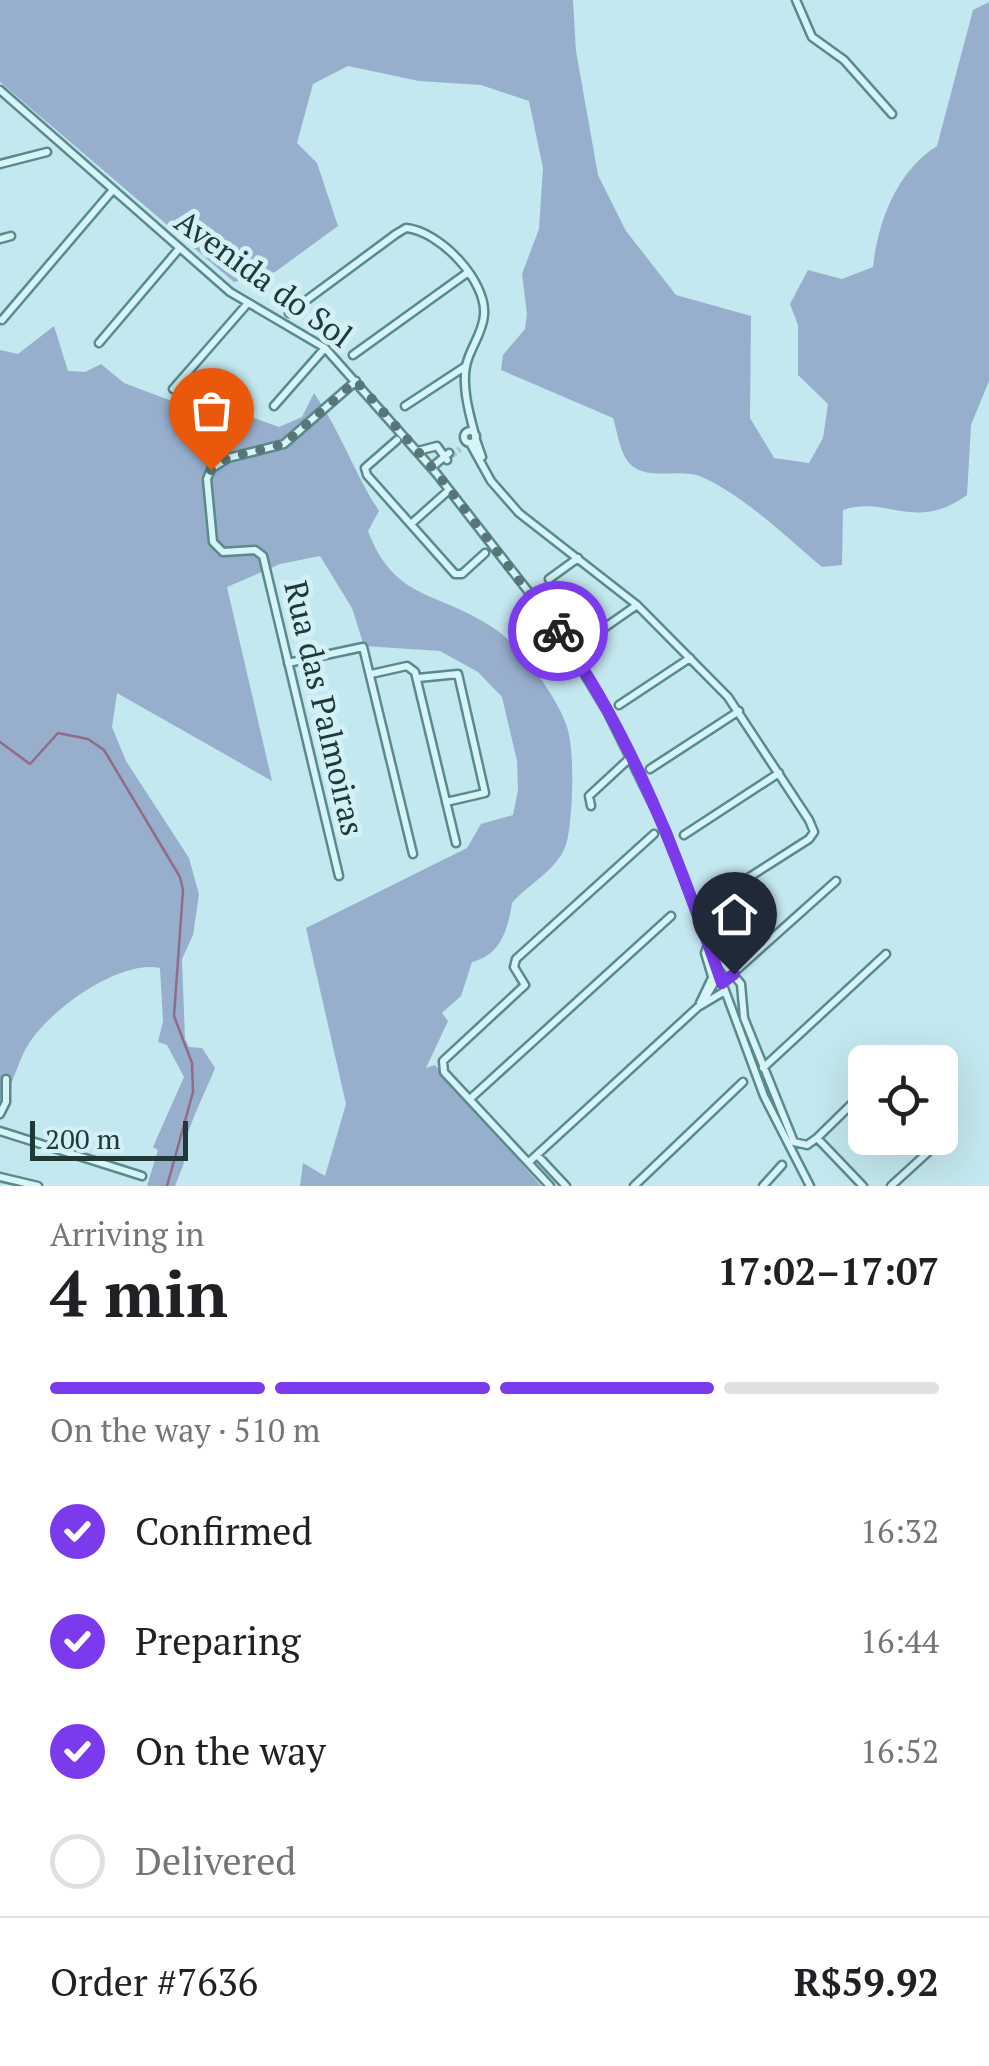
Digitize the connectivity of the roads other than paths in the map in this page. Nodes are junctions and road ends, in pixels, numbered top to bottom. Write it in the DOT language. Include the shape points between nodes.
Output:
graph roads {
  1 [pos="796,0"];
  2 [pos="0,90"];
  3 [pos="892,114"];
  4 [pos="47,152"];
  5 [pos="0,164"];
  6 [pos="112,192"];
  7 [pos="10,236"];
  8 [pos="0,239"];
  9 [pos="178,250"];
  10 [pos="467,272"];
  11 [pos="248,303"];
  12 [pos="290,312"];
  13 [pos="2,320"];
  14 [pos="99,343"];
  15 [pos="325,348"];
  16 [pos="353,355"];
  17 [pos="466,366"];
  18 [pos="356,381"];
  19 [pos="173,390"];
  20 [pos="274,406"];
  21 [pos="405,406"];
  22 [pos="397,440"];
  23 [pos="437,448"];
  24 [pos="418,451"];
  25 [pos="424,459"];
  26 [pos="434,470"];
  27 [pos="449,490"];
  28 [pos="411,524"];
  29 [pos="485,553"];
  30 [pos="578,558"];
  31 [pos="548,579"];
  32 [pos="637,605"];
  33 [pos="584,642"];
  34 [pos="690,658"];
  35 [pos="288,662"];
  36 [pos="371,674"];
  37 [pos="418,678"];
  38 [pos="619,705"];
  39 [pos="739,712"];
  40 [pos="630,758"];
  41 [pos="650,770"];
  42 [pos="778,773"];
  43 [pos="446,802"];
  44 [pos="592,806"];
  45 [pos="654,834"];
  46 [pos="684,835"];
  47 [pos="456,843"];
  48 [pos="413,854"];
  49 [pos="339,876"];
  50 [pos="836,881"];
  51 [pos="715,899"];
  52 [pos="670,916"];
  53 [pos="708,944"];
  54 [pos="886,954"];
  55 [pos="734,974"];
  56 [pos="719,985"];
  57 [pos="698,1007"];
  58 [pos="763,1068"];
  59 [pos="6,1079"];
  60 [pos="743,1082"];
  61 [pos="471,1098"];
  62 [pos="848,1108"];
  63 [pos="0,1114"];
  64 [pos="0,1131"];
  65 [pos="817,1138"];
  66 [pos="537,1155"];
  67 [pos="925,1155"];
  68 [pos="529,1162"];
  69 [pos="782,1165"];
  70 [pos="142,1176"];
  71 [pos="0,1178"];
  72 [pos="38,1186"];
  73 [pos="550,1186"];
  74 [pos="566,1186"];
  75 [pos="634,1186"];
  76 [pos="763,1186"];
  77 [pos="810,1186"];
  78 [pos="863,1186"];
  79 [pos="891,1186"];
  1 -- 3 [label="street" via="812,36 844,60"];
  2 -- 6 [label="street, Avenida do Sol"];
  4 -- 5 [label="street"];
  6 -- 9 [label="street, Avenida do Sol"];
  6 -- 13 [label="street"];
  7 -- 8 [label="street"];
  9 -- 11 [label="street, Avenida do Sol"];
  9 -- 14 [label="street"];
  10 -- 12 [label="street" via="438,244 406,228"];
  10 -- 16 [label="street"];
  10 -- 17 [label="street" via="484,316"];
  11 -- 15 [label="street, Avenida do Sol"];
  11 -- 19 [label="street"];
  15 -- 18 [label="street, Avenida do Sol"];
  15 -- 20 [label="street"];
  17 -- 21 [label="street"];
  17 -- 30 [label="street" via="467,441 518,512"];
  18 -- 24 [label="street, Avenida do Sol"];
  18 -- 35 [label="street, Rua das Palmoiras" via="284,444 228,458 207,478 213,542 223,552 261,552"];
  22 -- 28 [label="street" via="365,472"];
  23 -- 24 [label="street"];
  23 -- 25 [label="street"];
  23 -- 26 [label="street" via="448,457"];
  24 -- 25 [label="street, Avenida do Sol"];
  25 -- 26 [label="street, Avenida do Sol"];
  26 -- 27 [label="street, Avenida do Sol"];
  27 -- 28 [label="street"];
  27 -- 40 [label="street, Avenida do Sol" via="569,646"];
  28 -- 29 [label="street" via="458,575"];
  30 -- 31 [label="street"];
  30 -- 32 [label="street"];
  32 -- 33 [label="street"];
  32 -- 34 [label="street"];
  34 -- 38 [label="street"];
  34 -- 39 [label="street"];
  35 -- 36 [label="street" via="364,647"];
  35 -- 49 [label="street, Rua das Palmoiras"];
  36 -- 37 [label="street" via="407,666"];
  36 -- 48 [label="street"];
  37 -- 43 [label="street"];
  37 -- 43 [label="street" via="458,674 486,791"];
  39 -- 41 [label="street"];
  39 -- 42 [label="street"];
  40 -- 44 [label="street" via="590,796"];
  40 -- 53 [label="street, Avenida do Sol"];
  42 -- 46 [label="street"];
  42 -- 51 [label="street" via="814,832"];
  43 -- 47 [label="street"];
  45 -- 61 [label="street" via="514,963 526,982 447,1055 444,1072"];
  50 -- 55 [label="street"];
  52 -- 61 [label="street"];
  53 -- 55 [label="street"];
  53 -- 56 [label="street" via="705,953"];
  54 -- 58 [label="street"];
  55 -- 56 [label="street"];
  55 -- 58 [label="street"];
  56 -- 57 [label="street"];
  56 -- 57 [label="street"];
  56 -- 77 [label="street" via="773,1119"];
  57 -- 66 [label="street"];
  58 -- 65 [label="street" via="794,1142 807,1145"];
  59 -- 63 [label="street"];
  60 -- 75 [label="street"];
  61 -- 68 [label="street"];
  62 -- 65 [label="street"];
  64 -- 70 [label="street"];
  65 -- 78 [label="street"];
  66 -- 68 [label="street"];
  66 -- 74 [label="street"];
  67 -- 79 [label="street"];
  68 -- 73 [label="street"];
  69 -- 76 [label="street"];
  71 -- 72 [label="street"];
}
